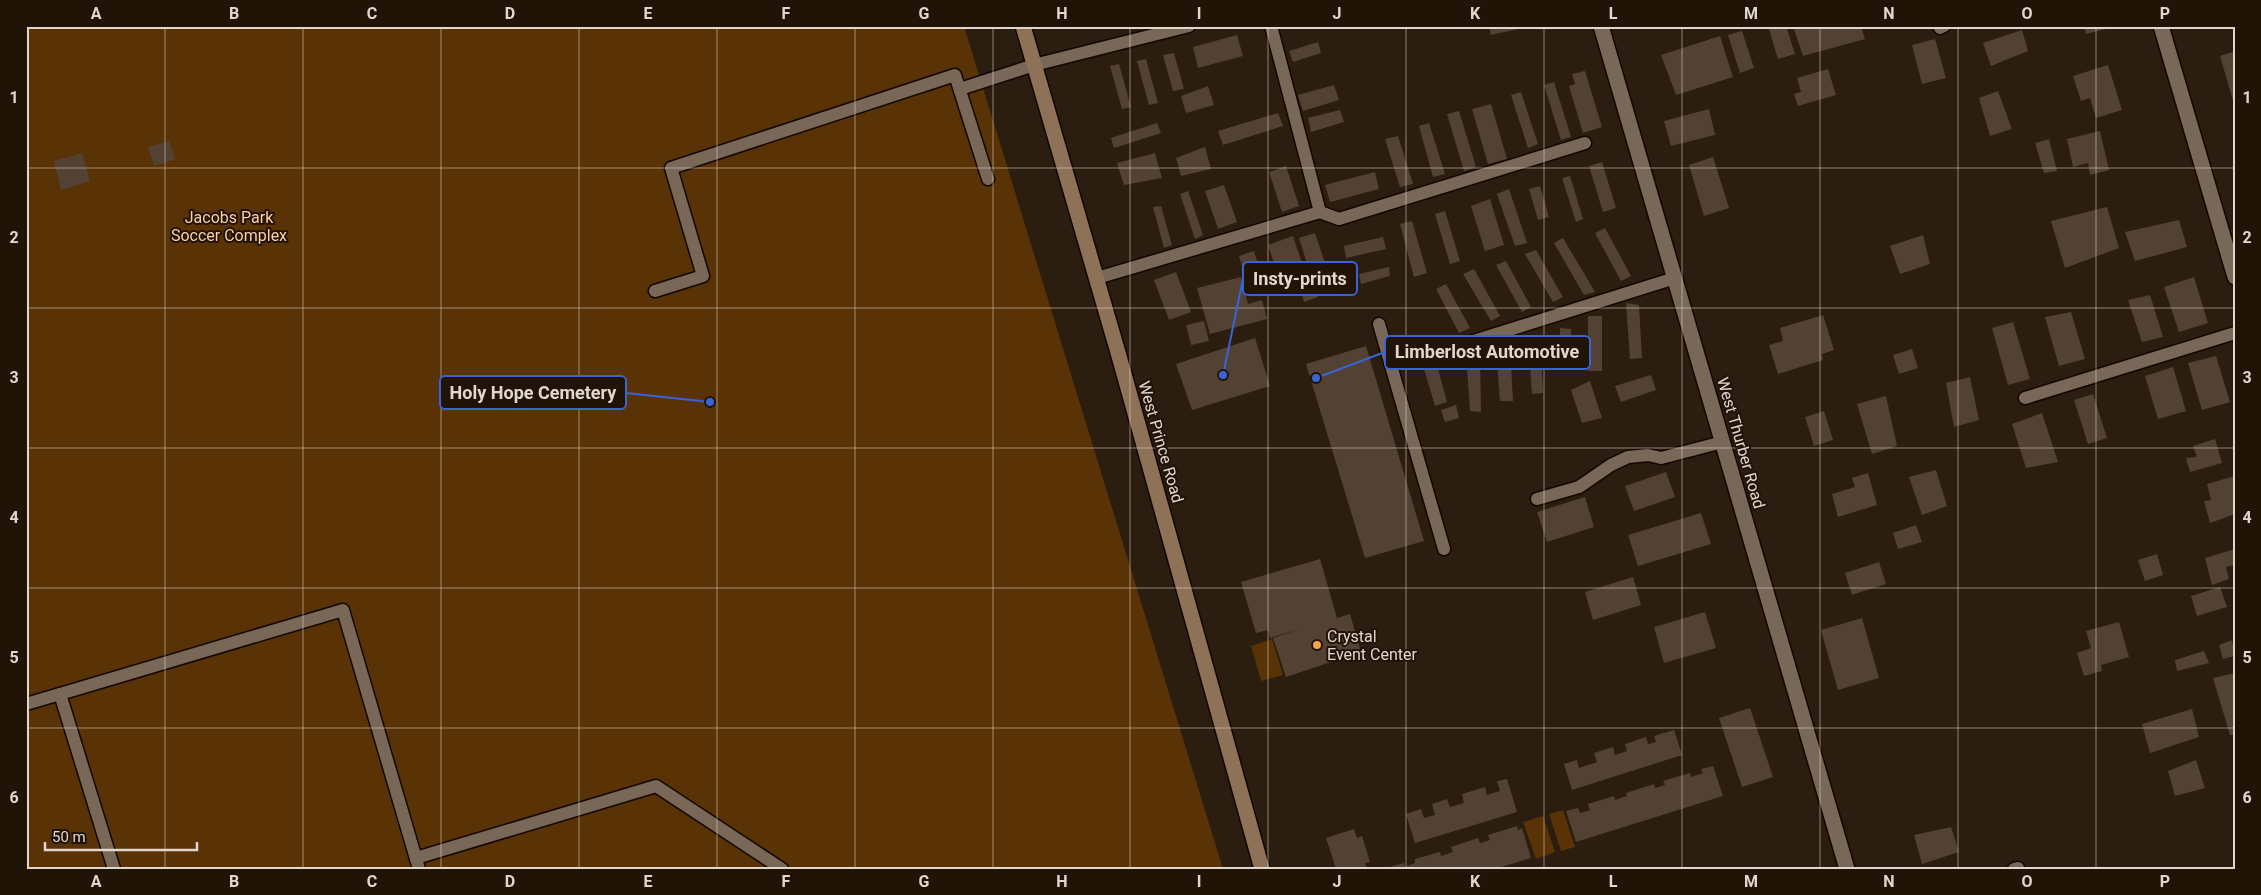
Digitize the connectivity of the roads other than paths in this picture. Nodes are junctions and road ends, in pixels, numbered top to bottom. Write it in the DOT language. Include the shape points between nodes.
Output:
graph roads {
  1 [pos="1023,26"];
  2 [pos="1189,26"];
  3 [pos="1270,26"];
  4 [pos="1601,26"];
  5 [pos="2161,26"];
  6 [pos="1034,65"];
  7 [pos="960,89"];
  8 [pos="1585,143"];
  9 [pos="988,179"];
  10 [pos="1320,212"];
  11 [pos="2235,277"];
  12 [pos="1097,278"];
  13 [pos="1675,278"];
  14 [pos="655,291"];
  15 [pos="1379,324"];
  16 [pos="2235,333"];
  17 [pos="1432,354"];
  18 [pos="2025,398"];
  19 [pos="1723,442"];
  20 [pos="1537,499"];
  21 [pos="1444,549"];
  22 [pos="60,694"];
  23 [pos="26,704"];
  24 [pos="418,864"];
  25 [pos="114,869"];
  26 [pos="782,869"];
  27 [pos="1262,869"];
  28 [pos="1847,869"];
  1 -- 6 [label="main road, West Prince Road"];
  2 -- 6 [label="lane"];
  3 -- 10 [label="lane"];
  4 -- 13 [label="street, West Thurber Road"];
  5 -- 11 [label="street"];
  6 -- 7 [label="lane"];
  6 -- 12 [label="main road, West Prince Road"];
  7 -- 9 [label="lane"];
  7 -- 14 [label="lane" via="955,75 671,168 703,276"];
  8 -- 10 [label="lane" via="1339,219"];
  10 -- 12 [label="lane"];
  12 -- 27 [label="main road, West Prince Road"];
  13 -- 17 [label="lane"];
  13 -- 19 [label="street, West Thurber Road"];
  15 -- 21 [label="lane"];
  16 -- 18 [label="lane"];
  19 -- 20 [label="lane" via="1661,458 1648,455 1628,457 1579,487"];
  19 -- 28 [label="street, West Thurber Road"];
  22 -- 23 [label="lane"];
  22 -- 24 [label="lane" via="343,610"];
  22 -- 25 [label="lane"];
  24 -- 26 [label="lane" via="656,786"];
}
